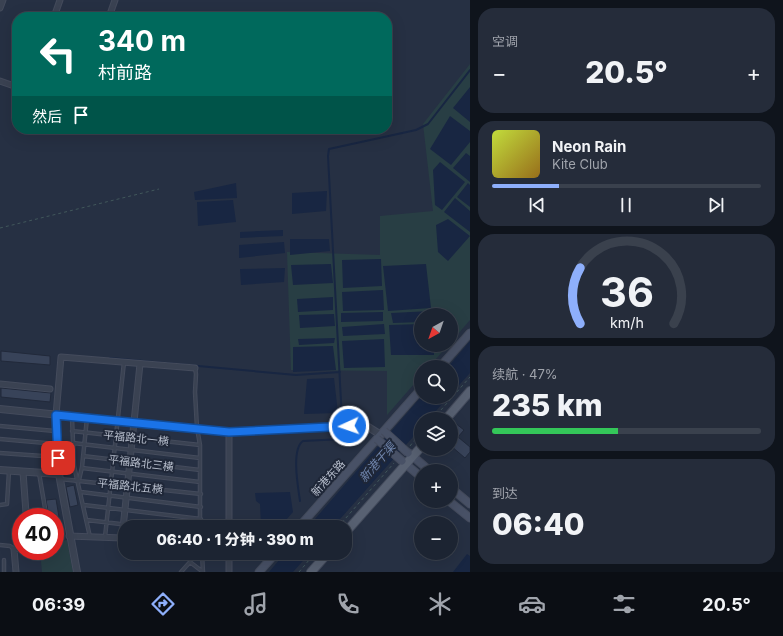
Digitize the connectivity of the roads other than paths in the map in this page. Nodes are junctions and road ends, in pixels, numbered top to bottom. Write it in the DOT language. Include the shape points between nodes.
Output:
graph roads {
  1 [pos="3,0"];
  2 [pos="60,0"];
  3 [pos="115,0"];
  4 [pos="0,8"];
  5 [pos="56,12"];
  6 [pos="111,12"];
  7 [pos="0,81"];
  8 [pos="12,85"];
  9 [pos="470,333"];
  10 [pos="446,360"];
  11 [pos="124,362"];
  12 [pos="140,364"];
  13 [pos="195,368"];
  14 [pos="0,384"];
  15 [pos="50,389"];
  16 [pos="470,392"];
  17 [pos="414,397"];
  18 [pos="0,409"];
  19 [pos="452,412"];
  20 [pos="56,415"];
  21 [pos="72,416"];
  22 [pos="87,417"];
  23 [pos="117,420"];
  24 [pos="135,422"];
  25 [pos="0,426"];
  26 [pos="197,428"];
  27 [pos="57,431"];
  28 [pos="72,431"];
  29 [pos="85,432"];
  30 [pos="229,432"];
  31 [pos="380,435"];
  32 [pos="116,436"];
  33 [pos="133,438"];
  34 [pos="0,439"];
  35 [pos="73,443"];
  36 [pos="57,444"];
  37 [pos="84,444"];
  38 [pos="200,445"];
  39 [pos="114,448"];
  40 [pos="132,450"];
  41 [pos="0,453"];
  42 [pos="414,455"];
  43 [pos="83,456"];
  44 [pos="58,458"];
  45 [pos="200,458"];
  46 [pos="113,460"];
  47 [pos="130,462"];
  48 [pos="422,464"];
  49 [pos="82,468"];
  50 [pos="0,470"];
  51 [pos="200,470"];
  52 [pos="9,471"];
  53 [pos="112,471"];
  54 [pos="23,472"];
  55 [pos="414,472"];
  56 [pos="39,473"];
  57 [pos="129,473"];
  58 [pos="59,476"];
  59 [pos="78,481"];
  60 [pos="200,482"];
  61 [pos="110,484"];
  62 [pos="128,486"];
  63 [pos="81,492"];
  64 [pos="201,494"];
  65 [pos="458,494"];
  66 [pos="109,496"];
  67 [pos="126,498"];
  68 [pos="470,504"];
  69 [pos="0,505"];
  70 [pos="84,505"];
  71 [pos="201,507"];
  72 [pos="26,508"];
  73 [pos="45,508"];
  74 [pos="108,508"];
  75 [pos="458,508"];
  76 [pos="125,510"];
  77 [pos="470,518"];
  78 [pos="200,519"];
  79 [pos="87,520"];
  80 [pos="124,520"];
  81 [pos="229,520"];
  82 [pos="305,520"];
  83 [pos="106,522"];
  84 [pos="118,523"];
  85 [pos="352,525"];
  86 [pos="69,536"];
  87 [pos="91,537"];
  88 [pos="104,538"];
  89 [pos="118,538"];
  90 [pos="0,545"];
  91 [pos="12,548"];
  92 [pos="4,560"];
  93 [pos="15,560"];
  94 [pos="202,560"];
  95 [pos="229,560"];
  96 [pos="270,560"];
  97 [pos="322,560"];
  98 [pos="4,572"];
  99 [pos="16,572"];
  100 [pos="77,572"];
  101 [pos="181,572"];
  102 [pos="203,572"];
  103 [pos="229,572"];
  104 [pos="259,572"];
  105 [pos="311,572"];
  1 -- 4 [label="street"];
  2 -- 5 [label="street"];
  3 -- 6 [label="street"];
  7 -- 8 [label="street"];
  9 -- 10 [label="main road"];
  11 -- 12 [label="street"];
  11 -- 20 [label="street" via="61,357"];
  11 -- 23 [label="lane"];
  12 -- 13 [label="street"];
  12 -- 24 [label="street"];
  13 -- 26 [label="lane"];
  14 -- 15 [label="street"];
  16 -- 19 [label="main road"];
  17 -- 31 [label="main road, 新港东路"];
  18 -- 20 [label="street"];
  20 -- 21 [label="street"];
  20 -- 27 [label="street"];
  21 -- 22 [label="street"];
  21 -- 28 [label="lane"];
  22 -- 23 [label="street"];
  22 -- 29 [label="lane"];
  23 -- 24 [label="street"];
  23 -- 32 [label="lane"];
  24 -- 26 [label="street"];
  24 -- 33 [label="street"];
  25 -- 27 [label="lane"];
  26 -- 30 [label="street"];
  26 -- 38 [label="lane"];
  27 -- 36 [label="street"];
  28 -- 29 [label="lane, 平福路北一横"];
  28 -- 35 [label="lane"];
  29 -- 32 [label="lane, 平福路北一横"];
  29 -- 37 [label="lane"];
  30 -- 31 [label="street" via="364,425"];
  30 -- 81 [label="street"];
  31 -- 48 [label="main road, bridge" via="407,451"];
  31 -- 55 [label="main road, bridge" via="398,461"];
  31 -- 82 [label="main road, 新港东路"];
  32 -- 33 [label="lane, 平福路北一横"];
  32 -- 39 [label="lane"];
  33 -- 38 [label="lane, 平福路北一横"];
  33 -- 40 [label="street"];
  34 -- 36 [label="lane"];
  35 -- 37 [label="lane"];
  35 -- 59 [label="lane" via="74,466"];
  36 -- 44 [label="street"];
  37 -- 39 [label="lane"];
  37 -- 43 [label="lane"];
  38 -- 45 [label="lane"];
  39 -- 40 [label="lane"];
  39 -- 46 [label="lane"];
  40 -- 45 [label="lane"];
  40 -- 47 [label="street"];
  41 -- 44 [label="lane"];
  42 -- 85 [label="main road"];
  43 -- 46 [label="lane, 平福路北三横"];
  43 -- 49 [label="lane"];
  44 -- 58 [label="street"];
  45 -- 51 [label="lane"];
  46 -- 47 [label="lane, 平福路北三横"];
  46 -- 53 [label="lane"];
  47 -- 51 [label="lane, 平福路北三横"];
  47 -- 57 [label="street"];
  49 -- 53 [label="lane"];
  49 -- 59 [label="lane"];
  50 -- 52 [label="street"];
  51 -- 60 [label="lane"];
  52 -- 54 [label="street"];
  52 -- 69 [label="lane" via="8,504"];
  53 -- 57 [label="lane"];
  53 -- 61 [label="lane"];
  54 -- 56 [label="street"];
  54 -- 72 [label="street"];
  56 -- 58 [label="street"];
  56 -- 73 [label="lane"];
  57 -- 60 [label="lane"];
  57 -- 62 [label="street"];
  58 -- 59 [label="lane, 平福路北五横"];
  58 -- 86 [label="street"];
  59 -- 61 [label="lane, 平福路北五横"];
  59 -- 63 [label="lane"];
  60 -- 64 [label="lane"];
  61 -- 62 [label="lane, 平福路北五横"];
  61 -- 66 [label="lane"];
  62 -- 64 [label="lane, 平福路北五横"];
  62 -- 67 [label="street"];
  63 -- 66 [label="lane"];
  63 -- 70 [label="lane"];
  64 -- 71 [label="lane"];
  65 -- 68 [label="main road"];
  66 -- 67 [label="lane"];
  66 -- 74 [label="lane"];
  67 -- 71 [label="lane"];
  67 -- 76 [label="street"];
  70 -- 74 [label="lane"];
  70 -- 79 [label="lane"];
  71 -- 78 [label="lane"];
  74 -- 76 [label="lane"];
  74 -- 83 [label="lane"];
  75 -- 77 [label="main road"];
  76 -- 78 [label="lane"];
  76 -- 80 [label="street"];
  79 -- 83 [label="lane"];
  79 -- 87 [label="lane"];
  83 -- 84 [label="lane"];
  83 -- 88 [label="lane"];
  86 -- 87 [label="street"];
  86 -- 100 [label="street"];
  87 -- 88 [label="street"];
  88 -- 89 [label="street"];
  90 -- 91 [label="lane"];
  92 -- 98 [label="lane"];
  93 -- 99 [label="street"];
  94 -- 102 [label="lane"];
  95 -- 103 [label="street"];
  96 -- 104 [label="main road"];
  97 -- 105 [label="main road"];
  101 -- 102 [label="lane" via="190,562"];
}
